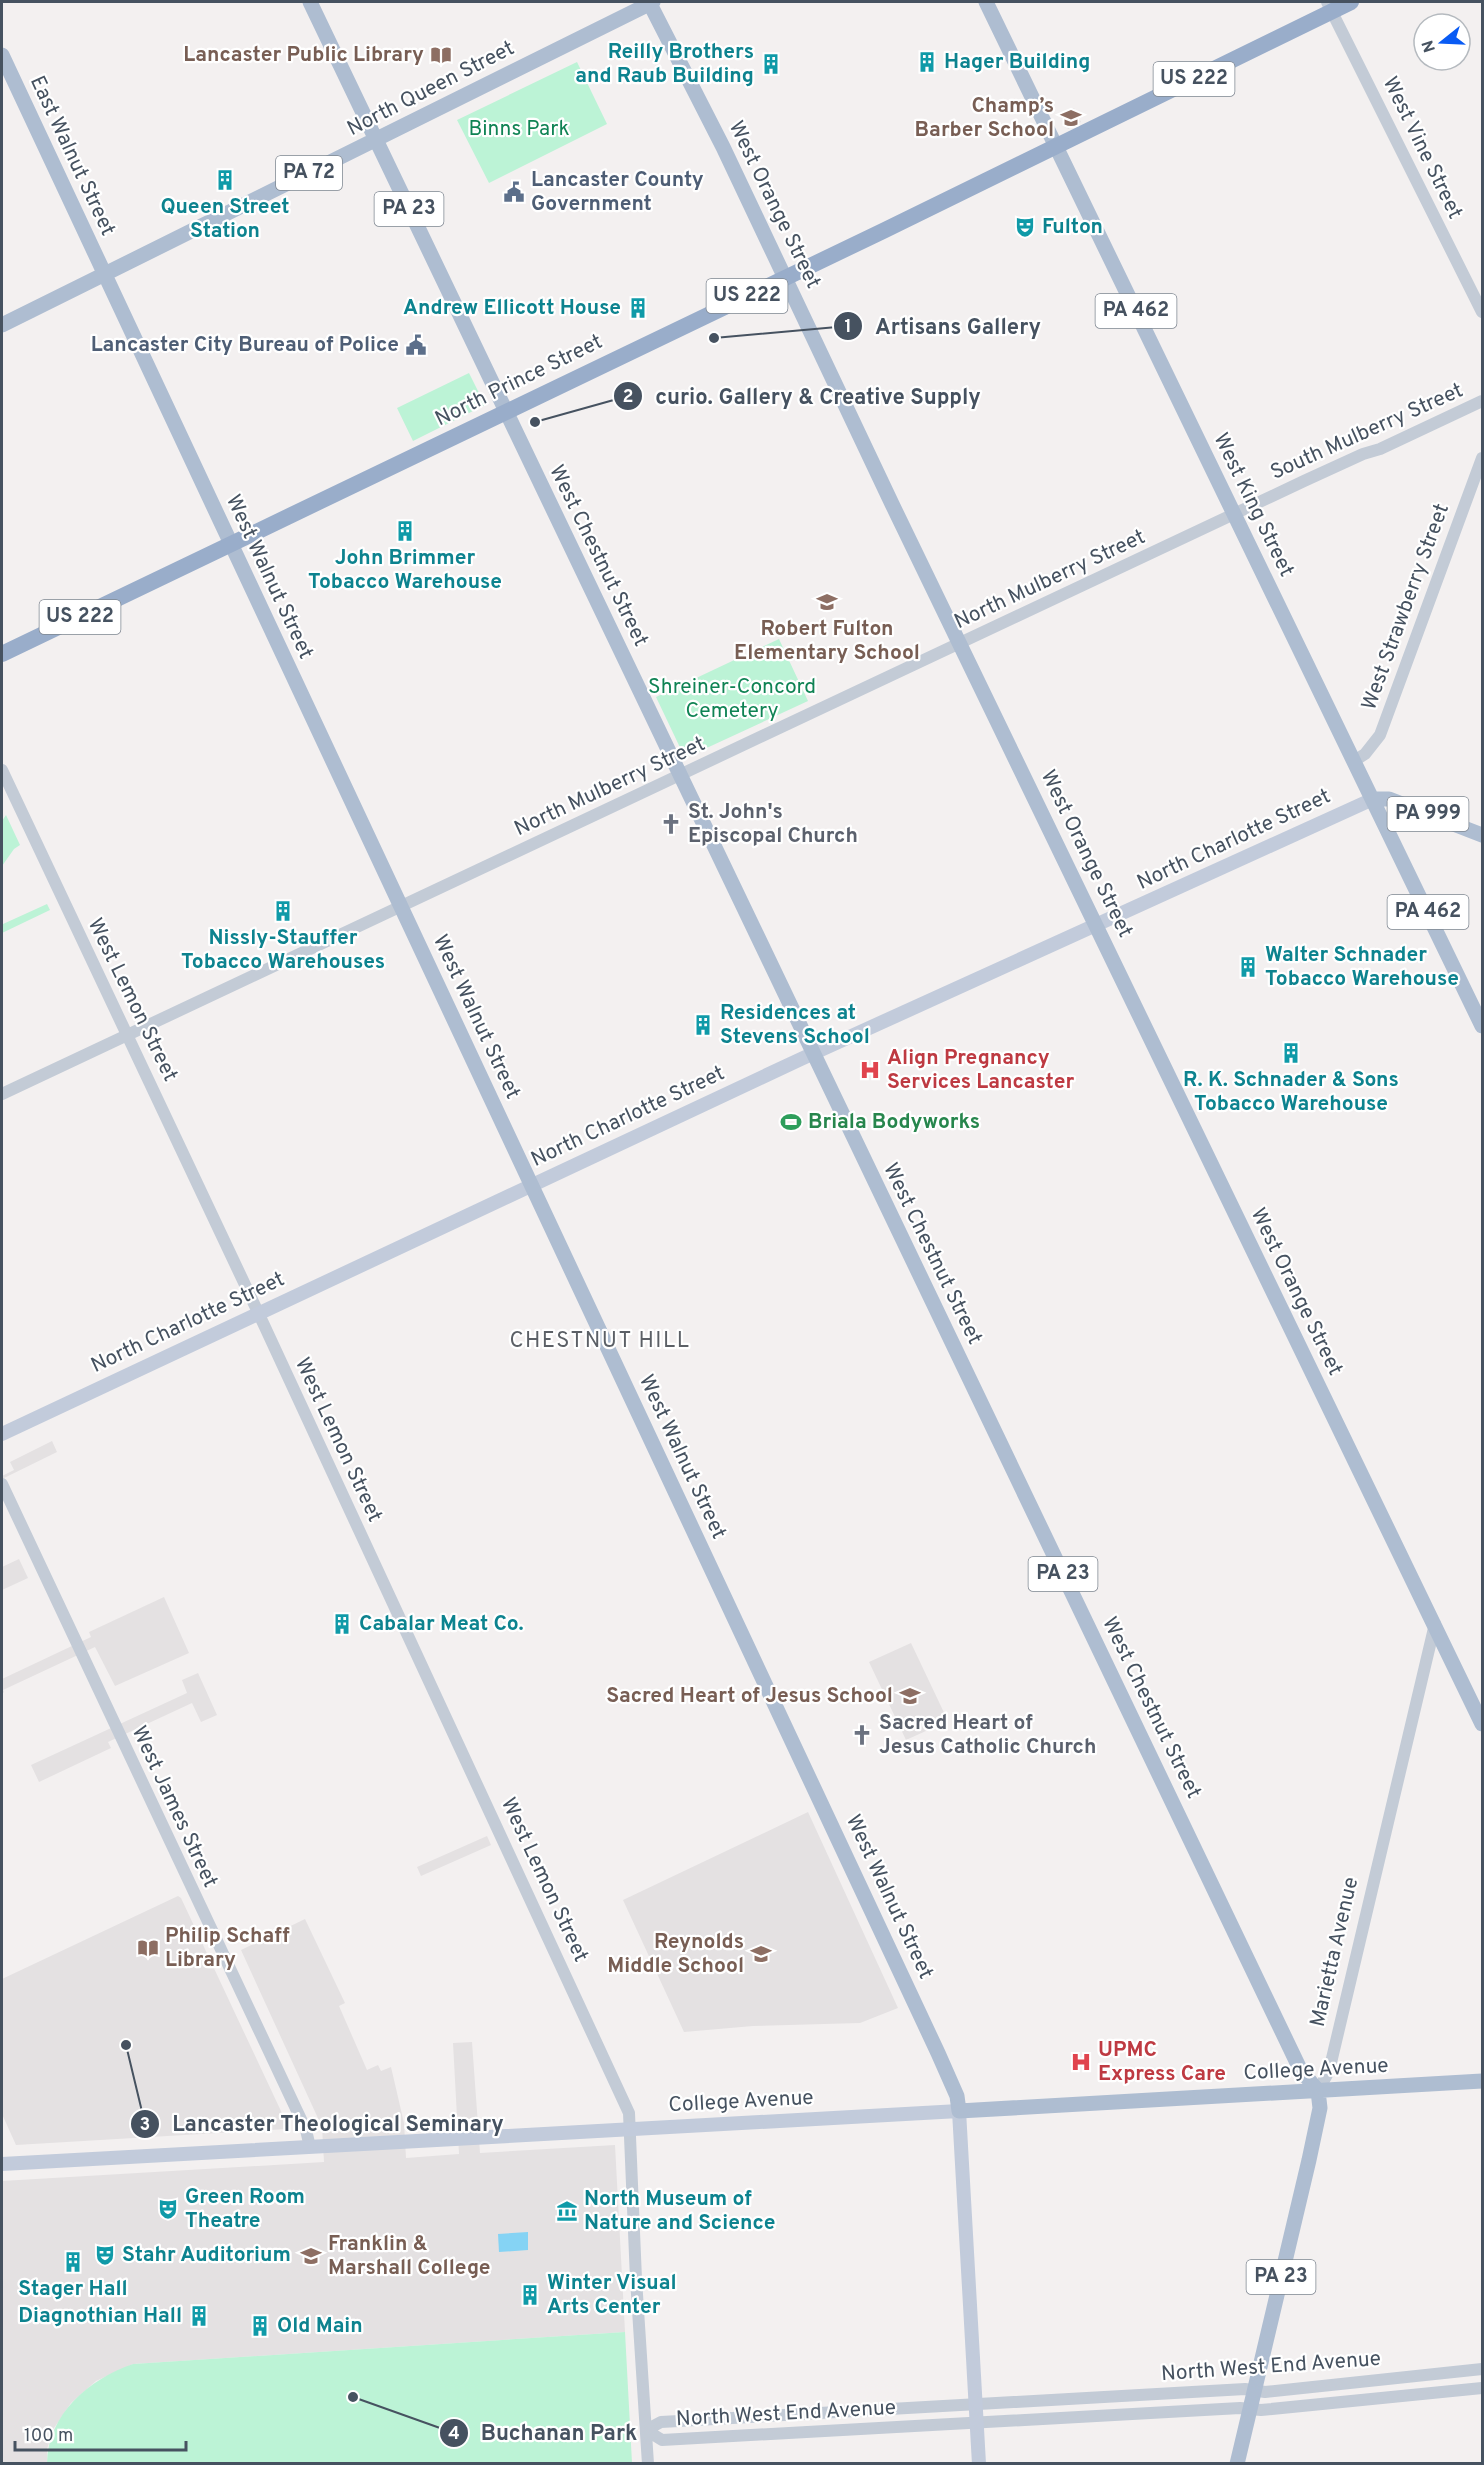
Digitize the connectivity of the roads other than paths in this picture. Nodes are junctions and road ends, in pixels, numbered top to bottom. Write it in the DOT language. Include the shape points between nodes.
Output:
graph roads {
  1 [pos="310,2"];
  2 [pos="651,2"];
  3 [pos="986,2"];
  4 [pos="1351,2"];
  5 [pos="1330,6"];
  6 [pos="2,55"];
  7 [pos="376,139"];
  8 [pos="1056,147"];
  9 [pos="105,274"];
  10 [pos="785,278"];
  11 [pos="1482,312"];
  12 [pos="2,325"];
  13 [pos="1482,401"];
  14 [pos="506,412"];
  15 [pos="1482,458"];
  16 [pos="1234,514"];
  17 [pos="231,545"];
  18 [pos="960,644"];
  19 [pos="2,654"];
  20 [pos="1354,761"];
  21 [pos="2,770"];
  22 [pos="680,776"];
  23 [pos="1373,799"];
  24 [pos="1482,835"];
  25 [pos="401,907"];
  26 [pos="1097,926"];
  27 [pos="1482,1026"];
  28 [pos="127,1035"];
  29 [pos="813,1054"];
  30 [pos="2,1094"];
  31 [pos="532,1186"];
  32 [pos="258,1314"];
  33 [pos="2,1434"];
  34 [pos="2,1484"];
  35 [pos="1435,1624"];
  36 [pos="1482,1724"];
  37 [pos="1482,2081"];
  38 [pos="1318,2091"];
  39 [pos="959,2111"];
  40 [pos="629,2130"];
  41 [pos="310,2147"];
  42 [pos="2,2164"];
  43 [pos="1482,2369"];
  44 [pos="1482,2388"];
  45 [pos="1254,2390"];
  46 [pos="975,2404"];
  47 [pos="1250,2409"];
  48 [pos="976,2423"];
  49 [pos="646,2430"];
  50 [pos="648,2463"];
  51 [pos="979,2463"];
  52 [pos="1237,2463"];
  1 -- 7 [label="main road, PA 23"];
  2 -- 7 [label="main road, North Queen Street / PA 72"];
  2 -- 10 [label="main road, West Orange Street"];
  3 -- 8 [label="main road, West King Street / PA 462"];
  4 -- 5 [label="highway, US 222"];
  5 -- 8 [label="highway, US 222"];
  5 -- 11 [label="street, West Vine Street"];
  6 -- 9 [label="main road, East Walnut Street"];
  7 -- 9 [label="main road, North Queen Street / PA 72"];
  7 -- 14 [label="main road, West Chestnut Street / PA 23"];
  8 -- 10 [label="highway, North Prince Street / US 222"];
  8 -- 16 [label="main road, West King Street / PA 462"];
  9 -- 12 [label="main road, North Queen Street / PA 72"];
  9 -- 17 [label="main road, West Walnut Street"];
  10 -- 14 [label="highway, North Prince Street / US 222"];
  10 -- 18 [label="main road, West Orange Street"];
  13 -- 16 [label="street, South Mulberry Street"];
  14 -- 17 [label="highway, North Prince Street / US 222"];
  14 -- 22 [label="main road, West Chestnut Street / PA 23"];
  15 -- 20 [label="street, West Strawberry Street" via="1380,735"];
  16 -- 18 [label="street, North Mulberry Street"];
  16 -- 20 [label="main road, West King Street / PA 462"];
  17 -- 19 [label="highway, North Prince Street / US 222"];
  17 -- 25 [label="main road, West Walnut Street"];
  18 -- 22 [label="street, North Mulberry Street"];
  18 -- 26 [label="main road, West Orange Street"];
  20 -- 23 [label="main road, West King Street / PA 462"];
  21 -- 28 [label="street, West Lemon Street"];
  22 -- 25 [label="street, North Mulberry Street"];
  22 -- 29 [label="main road, West Chestnut Street / PA 23"];
  23 -- 24 [label="main road, PA 999" via="1389,799"];
  23 -- 26 [label="main road, North Charlotte Street"];
  23 -- 27 [label="main road, West King Street / PA 462"];
  25 -- 28 [label="street, North Mulberry Street"];
  25 -- 31 [label="main road, West Walnut Street"];
  26 -- 29 [label="main road, North Charlotte Street"];
  26 -- 35 [label="main road, West Orange Street"];
  28 -- 30 [label="street, North Mulberry Street"];
  28 -- 32 [label="street, West Lemon Street"];
  29 -- 31 [label="main road, North Charlotte Street"];
  29 -- 38 [label="main road, West Chestnut Street / PA 23" via="1300,2069"];
  31 -- 32 [label="main road, North Charlotte Street"];
  31 -- 39 [label="main road, West Walnut Street" via="938,2053 957,2096"];
  32 -- 33 [label="main road, North Charlotte Street"];
  32 -- 40 [label="street, West Lemon Street" via="604,2056 629,2113"];
  34 -- 41 [label="street, West James Street" via="306,2130"];
  35 -- 36 [label="main road, West Orange Street"];
  35 -- 38 [label="street, Marietta Avenue" via="1329,2071"];
  37 -- 38 [label="main road, College Avenue"];
  38 -- 39 [label="main road, College Avenue"];
  38 -- 45 [label="main road, Marietta Avenue / PA 23" via="1320,2108"];
  39 -- 40 [label="main road, College Avenue"];
  39 -- 46 [label="main road, West Walnut Street"];
  40 -- 41 [label="main road, College Avenue"];
  40 -- 49 [label="street, West Lemon Street"];
  41 -- 42 [label="main road, College Avenue"];
  43 -- 45 [label="street, North West End Avenue" via="1265,2392"];
  44 -- 47 [label="street, North West End Avenue"];
  45 -- 46 [label="street, North West End Avenue"];
  45 -- 47 [label="main road, Marietta Avenue / PA 23"];
  46 -- 48 [label="main road, West Walnut Street"];
  46 -- 49 [label="street, North West End Avenue" via="661,2422"];
  47 -- 48 [label="street, North West End Avenue"];
  47 -- 52 [label="main road, Marietta Avenue / PA 23"];
  48 -- 49 [label="street, North West End Avenue" via="662,2440"];
  48 -- 51 [label="main road, West Walnut Street"];
  49 -- 50 [label="street, West Lemon Street"];
}
